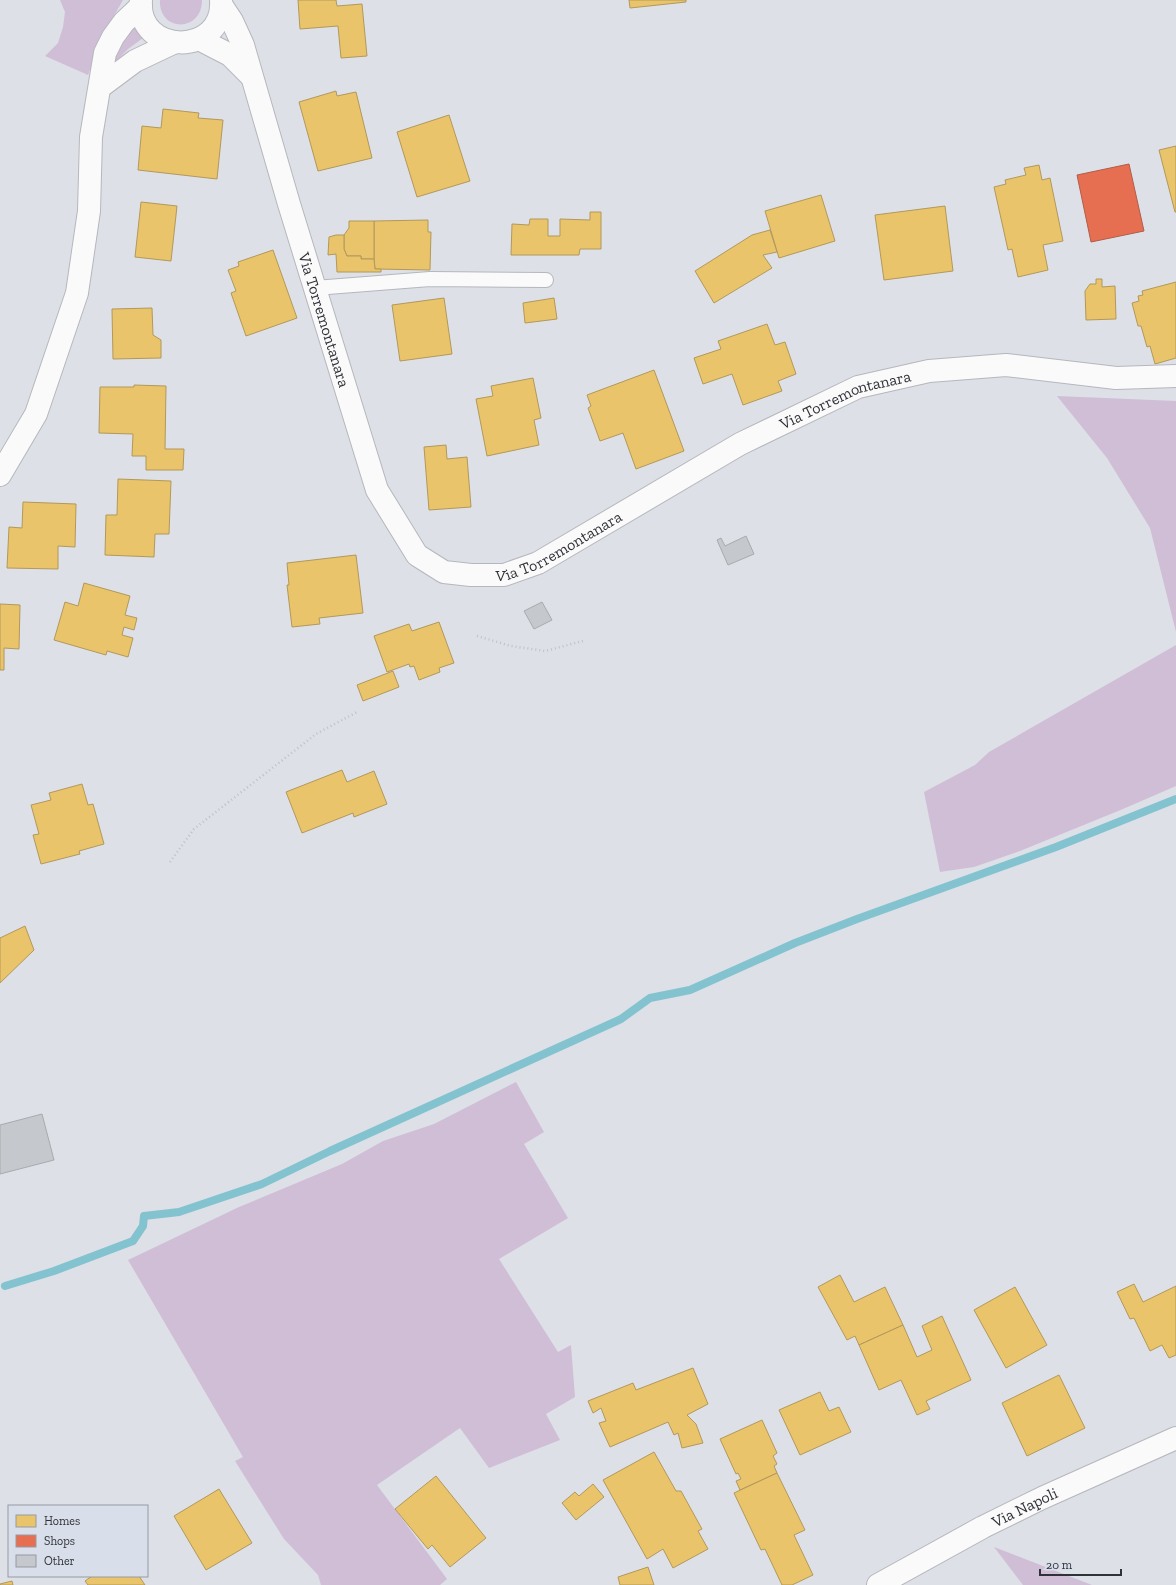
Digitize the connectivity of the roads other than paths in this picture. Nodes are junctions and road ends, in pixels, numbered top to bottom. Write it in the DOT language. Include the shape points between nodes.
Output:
graph roads {
  1 [pos="141,3"];
  2 [pos="221,3"];
  3 [pos="199,39"];
  4 [pos="173,43"];
  5 [pos="253,77"];
  6 [pos="100,87"];
  7 [pos="546,280"];
  8 [pos="316,288"];
  9 [pos="1176,376"];
  10 [pos="0,476"];
  11 [pos="1176,1438"];
  12 [pos="878,1585"];
  1 -- 4 [label="street" via="147,26 154,34"];
  1 -- 6 [label="street" via="124,22 105,53"];
  2 -- 3 [label="street" via="215,26"];
  2 -- 5 [label="street, Via Torremontanara" via="243,45"];
  3 -- 4 [label="street" via="182,44"];
  3 -- 5 [label="street" via="230,55"];
  4 -- 6 [label="street" via="135,61"];
  5 -- 8 [label="street, Via Torremontanara"];
  6 -- 10 [label="street" via="91,137 89,211 76,293 36,414"];
  7 -- 8 [label="lane" via="430,279"];
  8 -- 9 [label="street, Via Torremontanara" via="378,490 417,555 444,572 472,575 504,575 538,563 740,444 858,387 929,371 1006,365 1116,378"];
  11 -- 12 [label="street, Via Napoli" via="1035,1501"];
}
